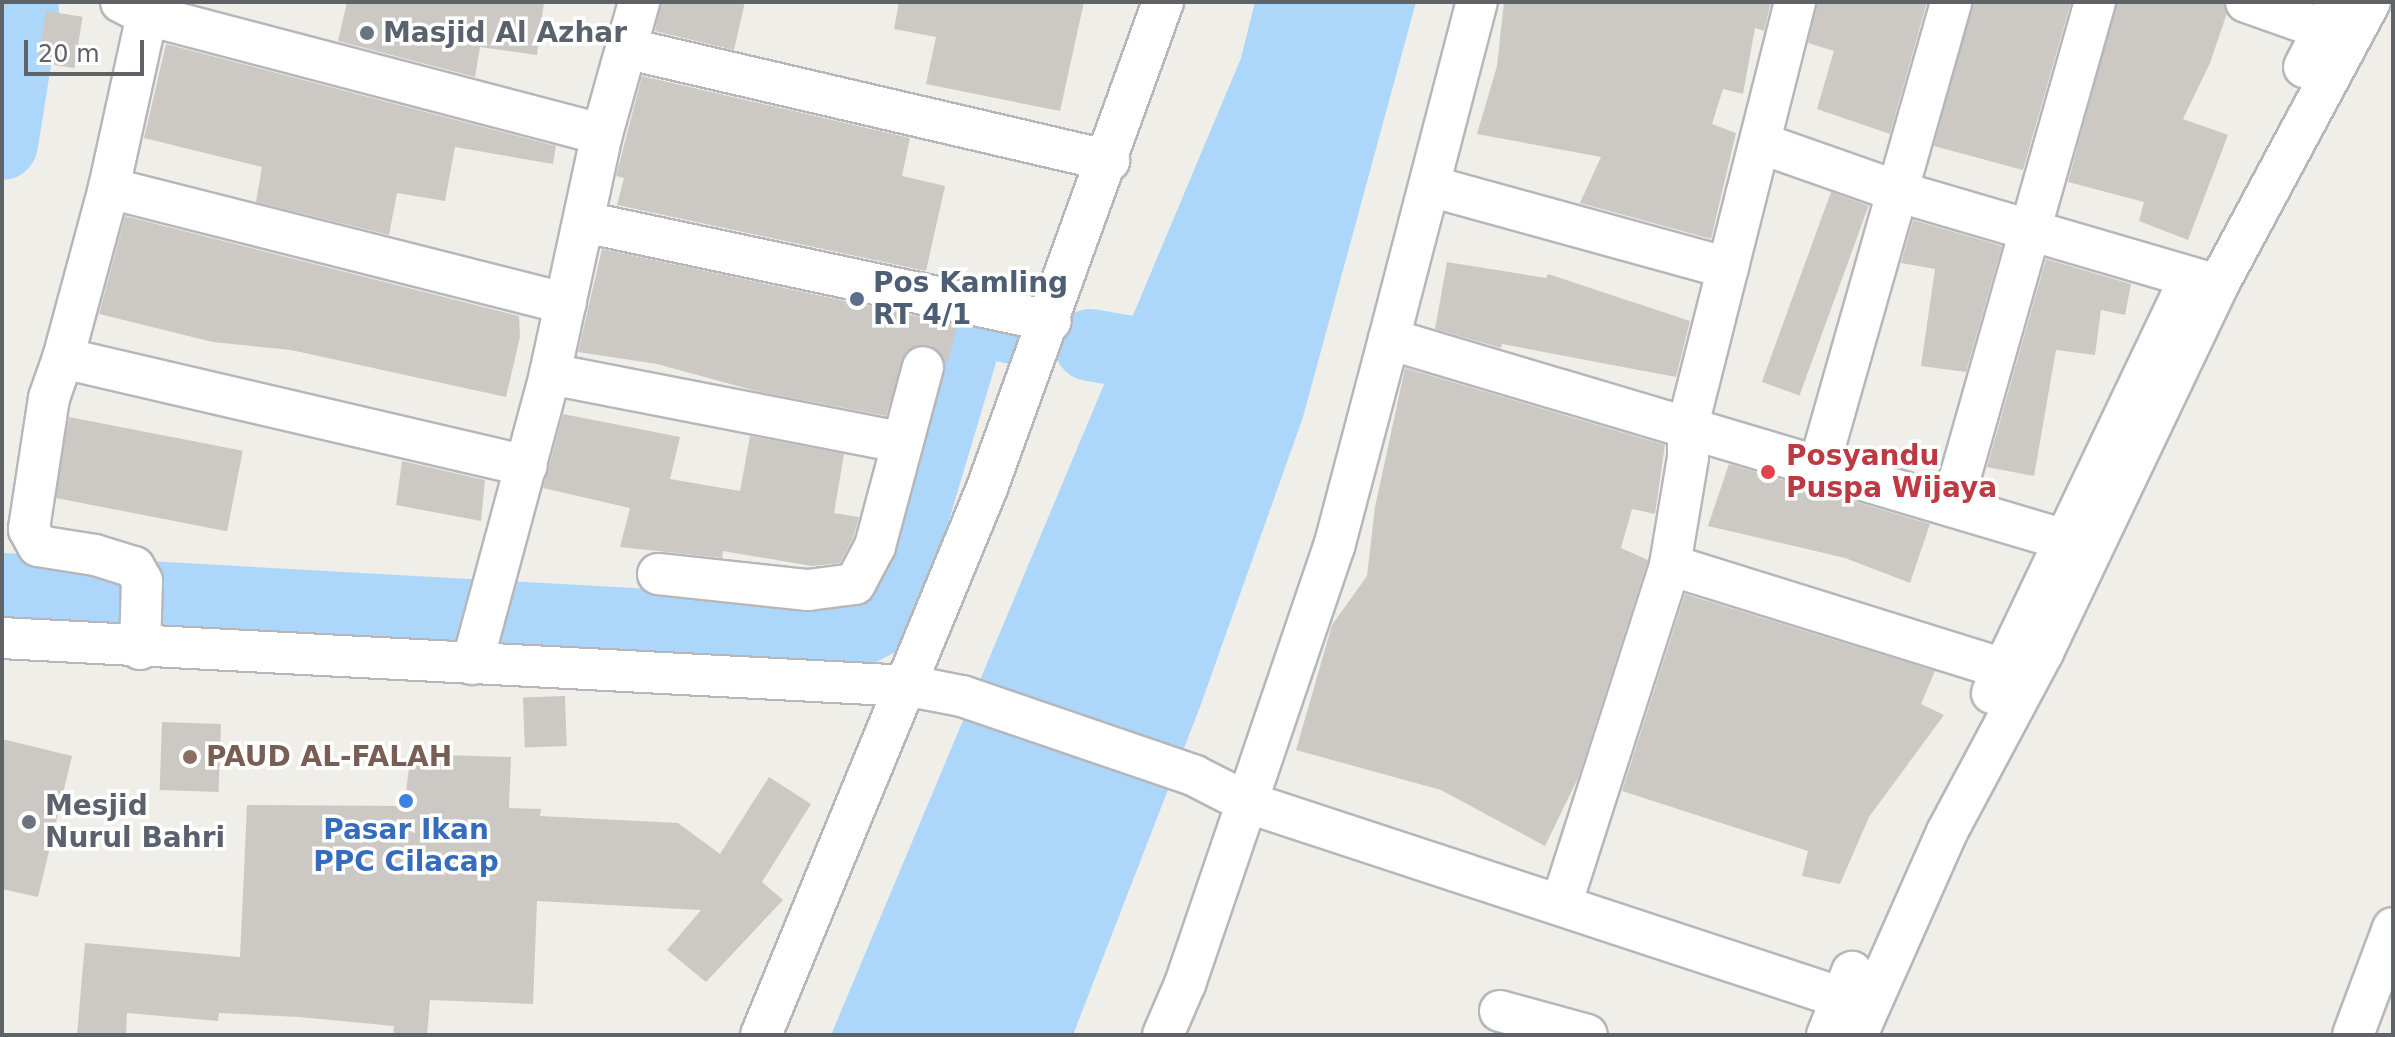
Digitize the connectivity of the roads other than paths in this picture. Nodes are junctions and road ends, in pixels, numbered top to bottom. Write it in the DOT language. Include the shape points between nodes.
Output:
graph roads {
  1 [pos="639,2"];
  2 [pos="1163,2"];
  3 [pos="1477,2"];
  4 [pos="1795,2"];
  5 [pos="1951,2"];
  6 [pos="2095,2"];
  7 [pos="2246,2"];
  8 [pos="2370,2"];
  9 [pos="134,8"];
  10 [pos="2338,23"];
  11 [pos="629,49"];
  12 [pos="602,134"];
  13 [pos="1760,143"];
  14 [pos="1109,161"];
  15 [pos="1430,186"];
  16 [pos="109,188"];
  17 [pos="1896,191"];
  18 [pos="584,222"];
  19 [pos="2032,229"];
  20 [pos="1728,268"];
  21 [pos="2205,281"];
  22 [pos="566,304"];
  23 [pos="1051,321"];
  24 [pos="1389,339"];
  25 [pos="63,358"];
  26 [pos="923,367"];
  27 [pos="550,374"];
  28 [pos="1688,425"];
  29 [pos="901,442"];
  30 [pos="1820,463"];
  31 [pos="527,466"];
  32 [pos="1953,502"];
  33 [pos="2079,542"];
  34 [pos="1670,565"];
  35 [pos="658,574"];
  36 [pos="140,635"];
  37 [pos="2,638"];
  38 [pos="475,652"];
  39 [pos="2004,669"];
  40 [pos="910,686"];
  41 [pos="1978,748"];
  42 [pos="1246,802"];
  43 [pos="1562,902"];
  44 [pos="2393,928"];
  45 [pos="1500,1011"];
  46 [pos="1854,1012"];
  47 [pos="761,1035"];
  48 [pos="1163,1035"];
  49 [pos="1587,1035"];
  50 [pos="1827,1035"];
  51 [pos="2353,1035"];
  1 -- 11 [label="street"];
  2 -- 14 [label="street"];
  3 -- 15 [label="street"];
  4 -- 13 [label="street"];
  5 -- 17 [label="street"];
  6 -- 19 [label="street"];
  7 -- 10 [label="street"];
  8 -- 10 [label="street"];
  9 -- 12 [label="street"];
  9 -- 16 [label="street"];
  10 -- 21 [label="street"];
  11 -- 12 [label="street"];
  11 -- 14 [label="street"];
  12 -- 18 [label="street"];
  13 -- 17 [label="street"];
  13 -- 20 [label="street"];
  14 -- 23 [label="street"];
  15 -- 20 [label="street"];
  15 -- 24 [label="street"];
  16 -- 22 [label="street"];
  16 -- 25 [label="street"];
  17 -- 19 [label="street"];
  17 -- 30 [label="street"];
  18 -- 22 [label="street"];
  18 -- 23 [label="street"];
  19 -- 21 [label="street"];
  19 -- 32 [label="street"];
  20 -- 28 [label="street"];
  21 -- 33 [label="street"];
  22 -- 27 [label="street"];
  23 -- 40 [label="street"];
  24 -- 28 [label="street"];
  24 -- 42 [label="street" via="1334,547"];
  25 -- 31 [label="street"];
  25 -- 36 [label="street" via="36,467 32,539 38,546 134,567 142,581"];
  26 -- 29 [label="street"];
  27 -- 29 [label="street"];
  27 -- 31 [label="street"];
  28 -- 30 [label="street"];
  28 -- 34 [label="street" via="1688,457"];
  29 -- 35 [label="street" via="875,546 855,584 808,590"];
  30 -- 32 [label="street"];
  31 -- 38 [label="street"];
  32 -- 33 [label="street"];
  33 -- 39 [label="street"];
  33 -- 41 [label="street"];
  34 -- 39 [label="street"];
  34 -- 43 [label="street"];
  36 -- 37 [label="street"];
  36 -- 38 [label="street"];
  38 -- 40 [label="street"];
  39 -- 41 [label="street"];
  40 -- 42 [label="street" via="962,696 1195,776"];
  40 -- 47 [label="street"];
  41 -- 46 [label="street"];
  42 -- 43 [label="street"];
  42 -- 48 [label="street"];
  43 -- 46 [label="street"];
  44 -- 51 [label="street"];
  45 -- 49 [label="street"];
  46 -- 50 [label="street"];
}
